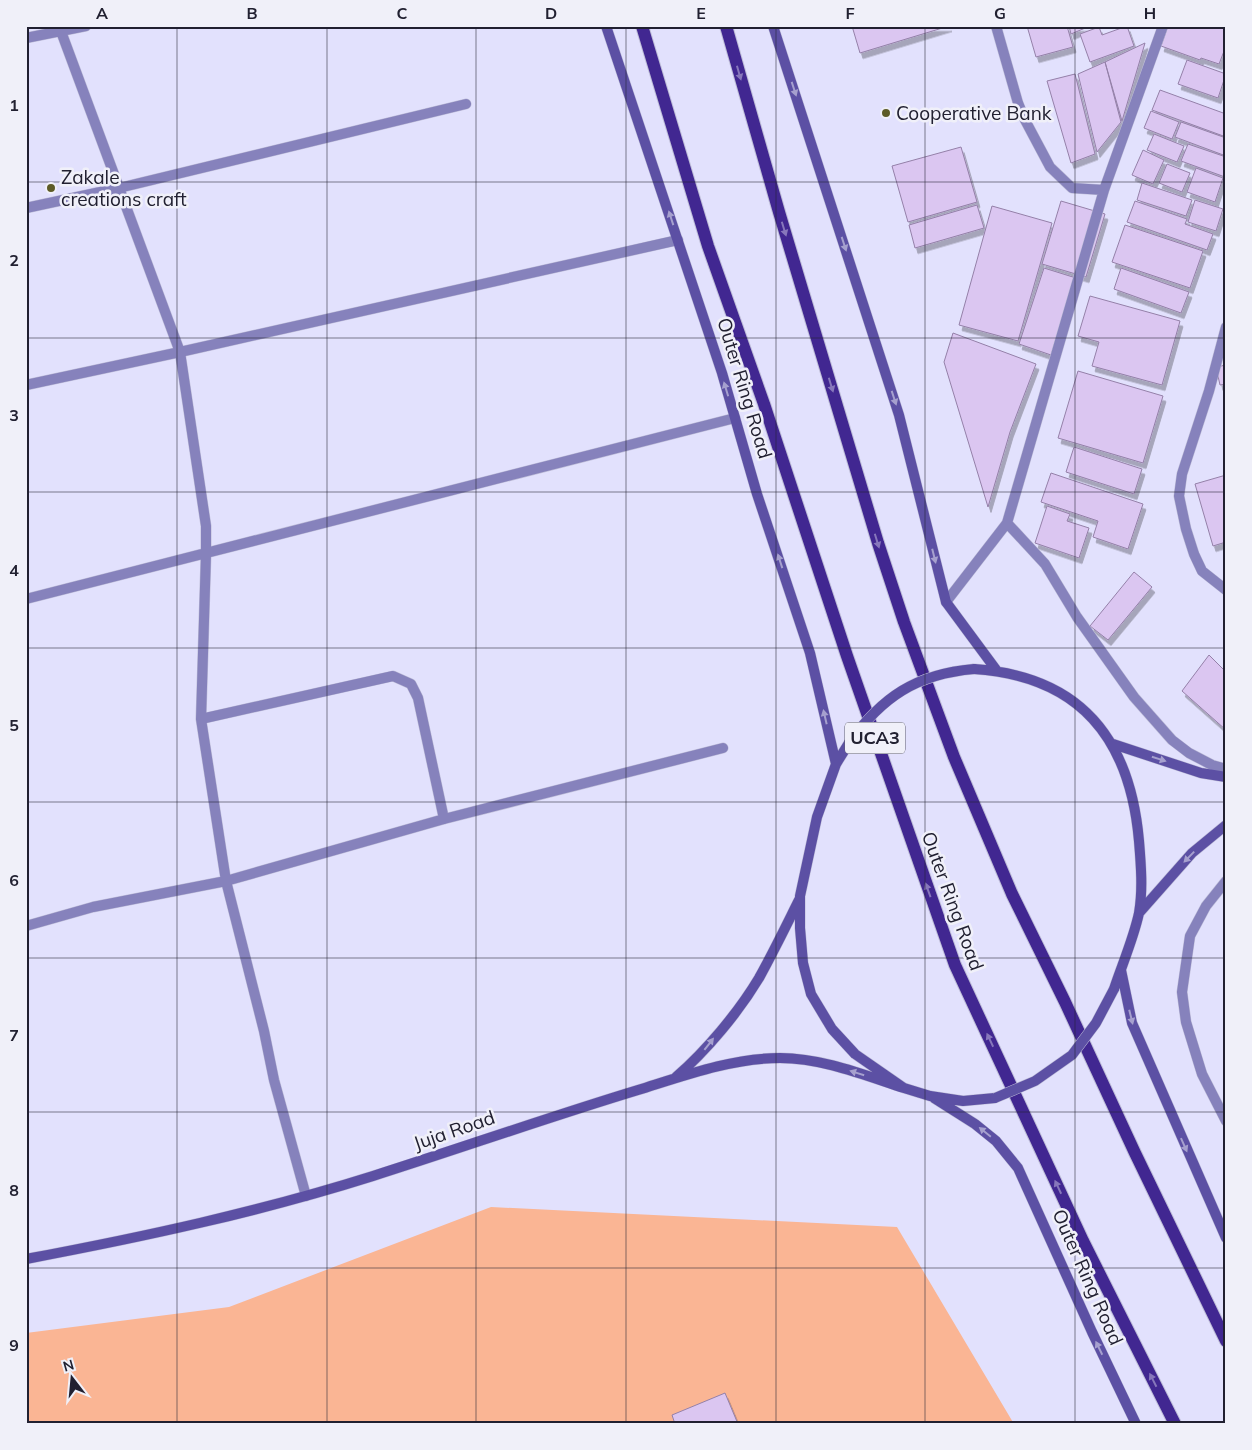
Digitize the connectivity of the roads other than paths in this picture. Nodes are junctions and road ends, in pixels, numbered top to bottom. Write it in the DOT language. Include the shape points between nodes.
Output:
graph roads {
  1 [pos="86,26"];
  2 [pos="606,26"];
  3 [pos="642,26"];
  4 [pos="726,26"];
  5 [pos="773,26"];
  6 [pos="996,26"];
  7 [pos="1163,26"];
  8 [pos="60,29"];
  9 [pos="26,38"];
  10 [pos="466,104"];
  11 [pos="119,188"];
  12 [pos="1104,190"];
  13 [pos="26,208"];
  14 [pos="678,240"];
  15 [pos="1226,327"];
  16 [pos="180,352"];
  17 [pos="26,385"];
  18 [pos="735,418"];
  19 [pos="1007,523"];
  20 [pos="206,554"];
  21 [pos="1226,590"];
  22 [pos="26,599"];
  23 [pos="946,602"];
  24 [pos="996,671"];
  25 [pos="201,719"];
  26 [pos="1113,744"];
  27 [pos="723,748"];
  28 [pos="836,764"];
  29 [pos="1226,769"];
  30 [pos="1226,777"];
  31 [pos="444,818"];
  32 [pos="1226,825"];
  33 [pos="1226,881"];
  34 [pos="226,882"];
  35 [pos="800,896"];
  36 [pos="1139,913"];
  37 [pos="26,926"];
  38 [pos="1120,970"];
  39 [pos="674,1079"];
  40 [pos="904,1088"];
  41 [pos="930,1096"];
  42 [pos="1226,1121"];
  43 [pos="306,1196"];
  44 [pos="1226,1238"];
  45 [pos="26,1259"];
  46 [pos="1226,1341"];
  47 [pos="1136,1424"];
  48 [pos="1176,1424"];
  1 -- 8 [label="street"];
  14 -- 2 [label="main road, Outer Ring Road / UCA3, one-way"];
  48 -- 3 [label="main road, Outer Ring Road / UCA3, one-way" via="1083,1240 955,965 708,246"];
  4 -- 46 [label="main road, one-way" via="878,543 954,756 1012,894"];
  5 -- 23 [label="main road, one-way" via="899,415"];
  6 -- 12 [label="street" via="1018,103 1050,166 1072,188"];
  7 -- 12 [label="street"];
  8 -- 9 [label="street"];
  8 -- 11 [label="street"];
  10 -- 11 [label="street"];
  11 -- 13 [label="street"];
  11 -- 16 [label="street"];
  12 -- 19 [label="street"];
  14 -- 16 [label="street"];
  18 -- 14 [label="main road, Outer Ring Road / UCA3, one-way"];
  15 -- 21 [label="street" via="1182,474 1180,496 1186,529 1202,571"];
  16 -- 17 [label="street"];
  16 -- 20 [label="street" via="206,526"];
  18 -- 20 [label="street"];
  28 -- 18 [label="main road, Outer Ring Road / UCA3, one-way" via="810,654"];
  19 -- 23 [label="street"];
  19 -- 29 [label="street" via="1045,564 1077,617 1128,689 1172,740 1189,753"];
  20 -- 22 [label="street"];
  20 -- 25 [label="street"];
  23 -- 24 [label="main road"];
  24 -- 26 [label="main road, Outer Ring Road" via="1050,687 1071,700 1100,726"];
  24 -- 28 [label="main road, Outer Ring Road, bridge" via="961,670 924,679 893,696 849,743"];
  25 -- 31 [label="street" via="393,676 411,684 418,698"];
  25 -- 34 [label="street"];
  26 -- 30 [label="main road, one-way" via="1202,773"];
  26 -- 36 [label="main road, Outer Ring Road" via="1130,783 1138,825 1142,871"];
  27 -- 31 [label="street"];
  28 -- 35 [label="main road, Outer Ring Road" via="817,817"];
  31 -- 34 [label="street"];
  32 -- 36 [label="main road, one-way" via="1192,853"];
  33 -- 42 [label="street" via="1206,906 1190,936 1182,992 1186,1022 1202,1074"];
  34 -- 37 [label="street" via="93,907"];
  34 -- 43 [label="street"];
  39 -- 35 [label="main road, Juja Road, one-way" via="698,1058 758,979"];
  35 -- 40 [label="main road, Outer Ring Road" via="802,963 811,994 832,1030 855,1054"];
  36 -- 38 [label="main road, Outer Ring Road"];
  38 -- 41 [label="main road, Outer Ring Road, bridge" via="1096,1023 1072,1056 1035,1081 995,1098 963,1101"];
  38 -- 44 [label="main road, one-way" via="1132,1023"];
  40 -- 39 [label="main road, one-way" via="816,1061 780,1058 746,1060"];
  39 -- 43 [label="main road, Juja Road"];
  40 -- 41 [label="main road, Outer Ring Road"];
  47 -- 41 [label="main road, Outer Ring Road, one-way" via="1018,1168 996,1141"];
  43 -- 45 [label="main road, Juja Road" via="213,1220"];
}
